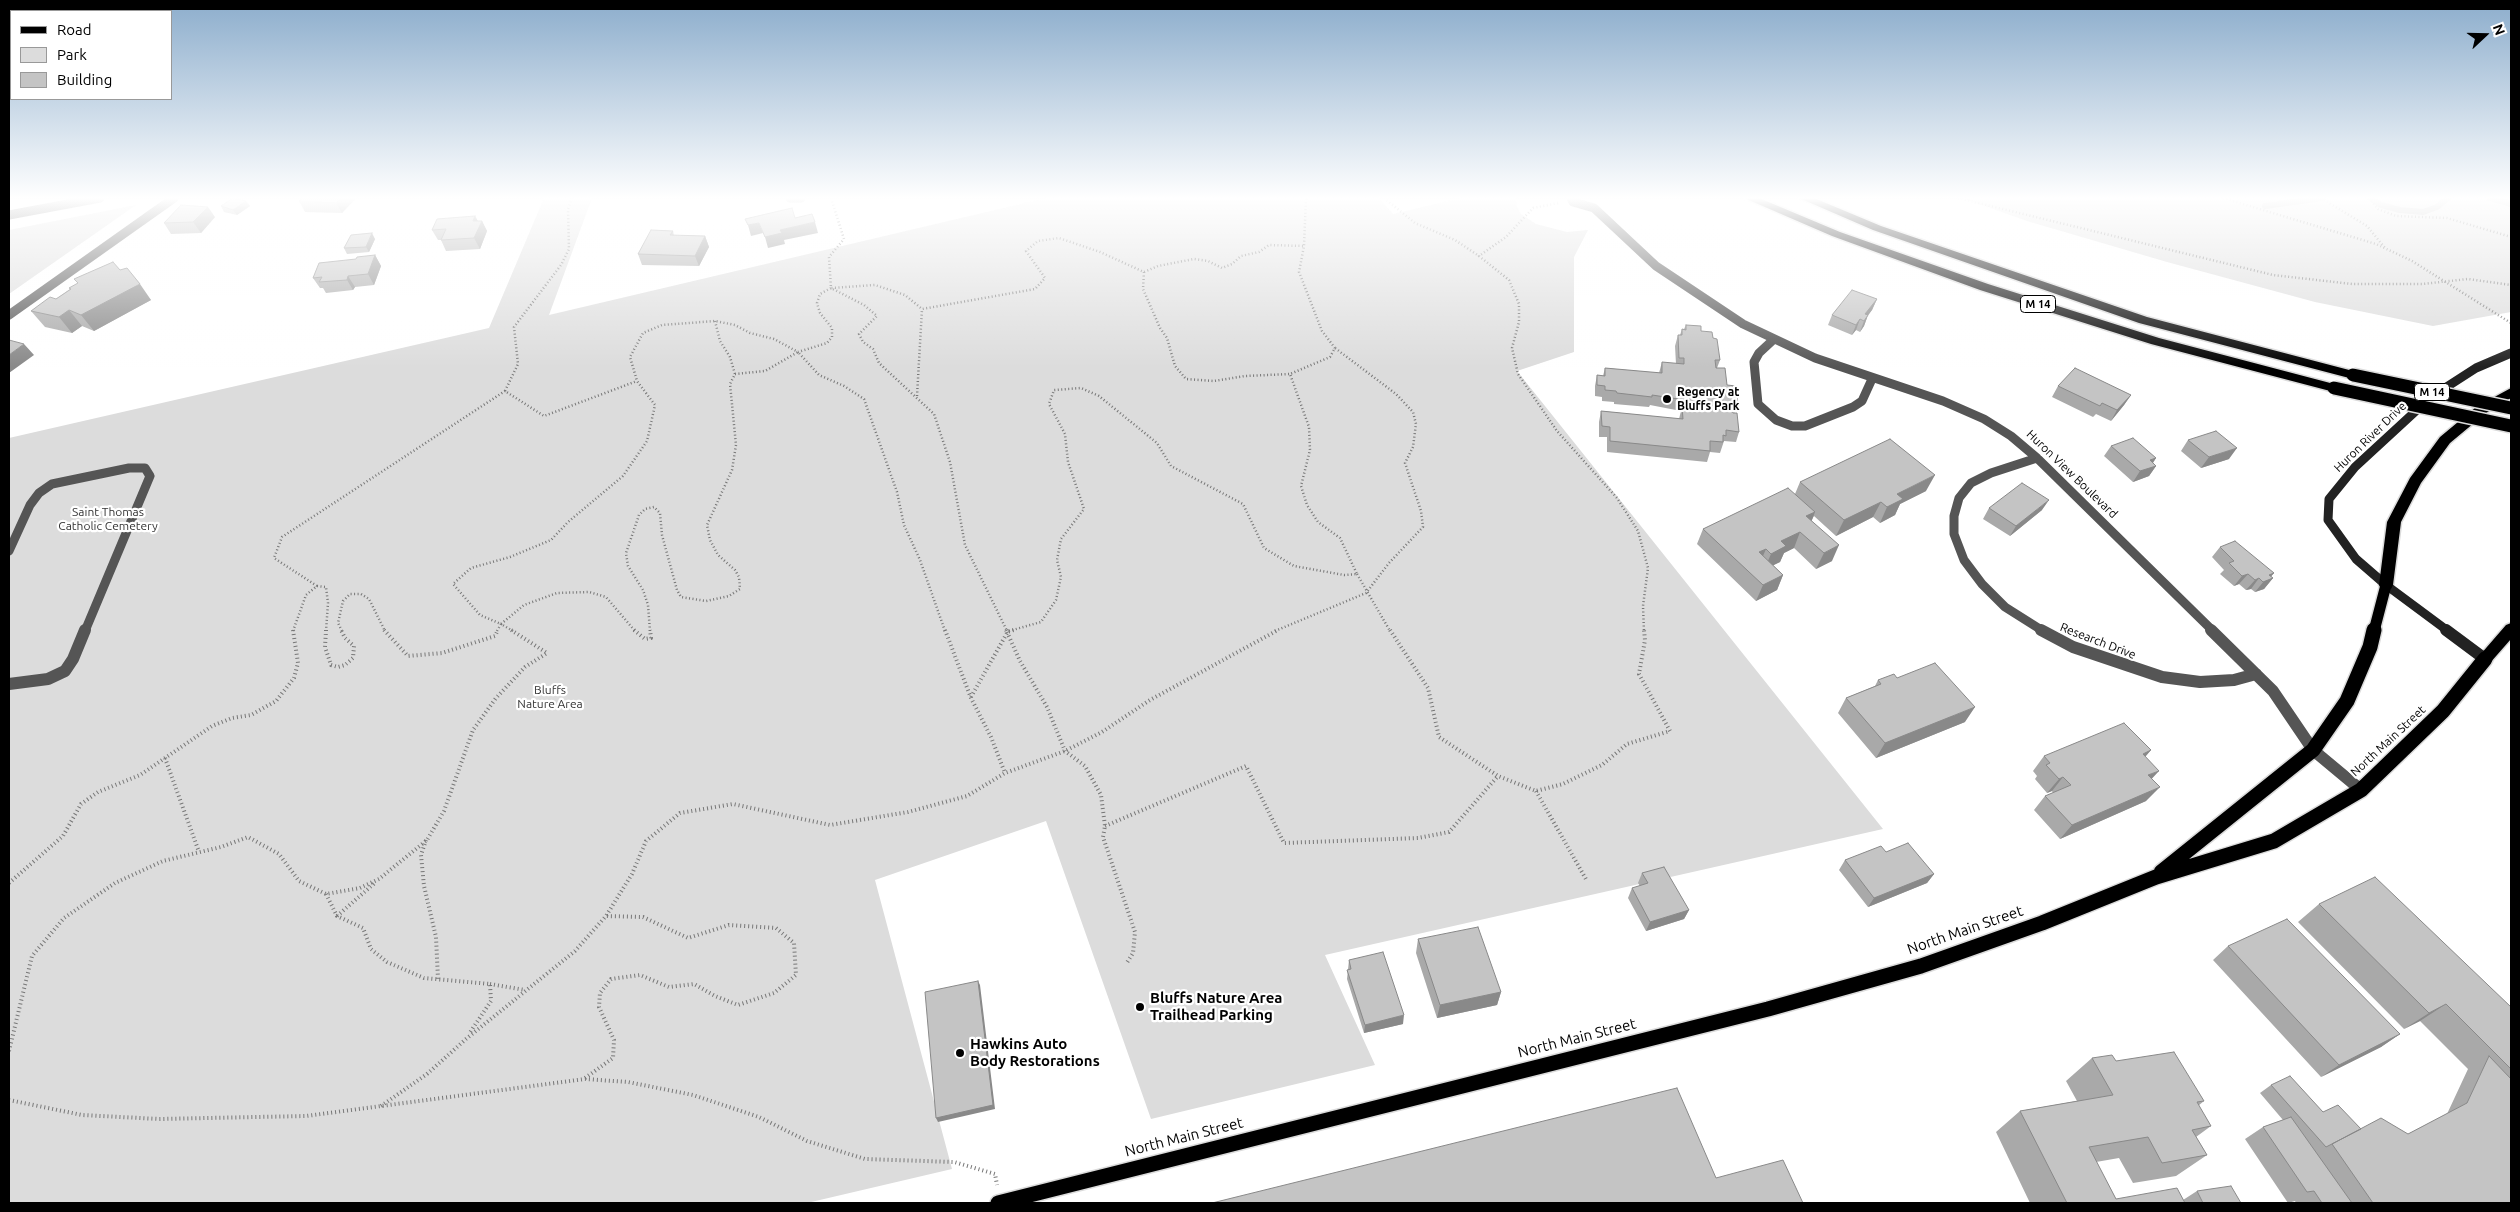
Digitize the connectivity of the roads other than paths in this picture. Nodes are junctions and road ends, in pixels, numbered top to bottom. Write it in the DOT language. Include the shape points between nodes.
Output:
graph roads {
  1 [pos="94,255"];
  2 [pos="1644,255"];
  3 [pos="1893,255"];
  4 [pos="1954,255"];
  5 [pos="9,315"];
  6 [pos="1773,340"];
  7 [pos="2511,353"];
  8 [pos="1872,379"];
  9 [pos="2511,392"];
  10 [pos="2511,408"];
  11 [pos="2511,426"];
  12 [pos="2037,458"];
  13 [pos="9,551"];
  14 [pos="2386,585"];
  15 [pos="2511,628"];
  16 [pos="2485,659"];
  17 [pos="2256,674"];
  18 [pos="9,684"];
  19 [pos="2313,750"];
  20 [pos="2361,790"];
  21 [pos="2156,877"];
  22 [pos="999,1203"];
  1 -- 5 [label="street"];
  2 -- 6 [label="street, Huron View Boulevard" via="1685,288"];
  3 -- 11 [label="highway, M 14, bridge" via="2155,341 2334,388"];
  4 -- 10 [label="highway, M 14, bridge" via="2143,320 2353,375"];
  6 -- 8 [label="street, Huron View Boulevard"];
  6 -- 8 [label="street" via="1754,362 1758,404 1776,420 1792,426 1804,426 1853,408 1862,400"];
  7 -- 14 [label="street, Huron River Drive" via="2476,368 2431,397 2400,423 2329,499 2328,520 2344,545"];
  8 -- 12 [label="street, Huron View Boulevard" via="1943,401 1984,420 2011,436"];
  9 -- 14 [label="highway" via="2481,410 2445,440 2415,480 2394,522"];
  12 -- 17 [label="street, Huron View Boulevard"];
  12 -- 17 [label="street, Research Drive" via="1971,483 1959,498 1954,516 1954,534 1964,560 2005,607 2027,623 2073,647 2162,677 2200,682 2234,680"];
  13 -- 18 [label="street" via="30,505 52,484 129,468 146,468 150,476 73,659 64,671 48,679"];
  14 -- 16 [label="street, Huron River Drive"];
  14 -- 19 [label="main road, North Main Street" via="2370,646 2347,701"];
  15 -- 16 [label="highway"];
  16 -- 20 [label="main road, North Main Street" via="2443,711"];
  17 -- 19 [label="street, Huron View Boulevard" via="2273,691"];
  19 -- 20 [label="street, Huron View Boulevard"];
  19 -- 21 [label="main road, North Main Street"];
  20 -- 21 [label="main road, North Main Street" via="2274,841"];
  21 -- 22 [label="main road, North Main Street" via="2042,923 1921,966 1768,1009"];
}
